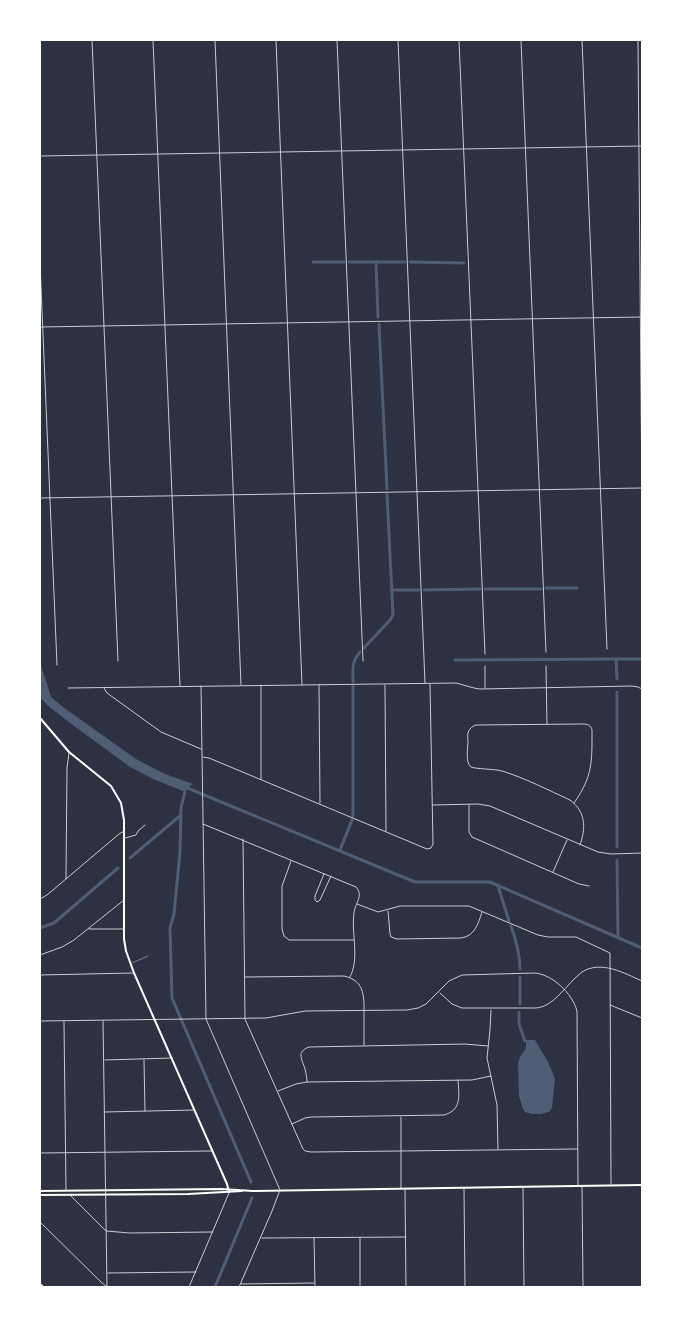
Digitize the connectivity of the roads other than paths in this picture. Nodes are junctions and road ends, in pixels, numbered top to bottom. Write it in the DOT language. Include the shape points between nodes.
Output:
graph roads {
  1 [pos="92,40"];
  2 [pos="153,40"];
  3 [pos="214,40"];
  4 [pos="276,40"];
  5 [pos="337,40"];
  6 [pos="398,40"];
  7 [pos="459,40"];
  8 [pos="521,40"];
  9 [pos="582,40"];
  10 [pos="638,40"];
  11 [pos="639,146"];
  12 [pos="642,146"];
  13 [pos="586,147"];
  14 [pos="525,148"];
  15 [pos="403,150"];
  16 [pos="464,150"];
  17 [pos="342,151"];
  18 [pos="280,152"];
  19 [pos="219,153"];
  20 [pos="158,154"];
  21 [pos="97,155"];
  22 [pos="40,156"];
  23 [pos="40,263"];
  24 [pos="641,317"];
  25 [pos="593,318"];
  26 [pos="532,319"];
  27 [pos="471,320"];
  28 [pos="410,321"];
  29 [pos="349,322"];
  30 [pos="287,323"];
  31 [pos="226,324"];
  32 [pos="165,325"];
  33 [pos="104,326"];
  34 [pos="41,327"];
  35 [pos="601,488"];
  36 [pos="642,488"];
  37 [pos="539,489"];
  38 [pos="478,490"];
  39 [pos="356,492"];
  40 [pos="417,492"];
  41 [pos="294,493"];
  42 [pos="233,494"];
  43 [pos="172,495"];
  44 [pos="111,496"];
  45 [pos="50,497"];
  46 [pos="40,498"];
  47 [pos="642,508"];
  48 [pos="607,649"];
  49 [pos="546,652"];
  50 [pos="485,654"];
  51 [pos="118,661"];
  52 [pos="363,661"];
  53 [pos="57,665"];
  54 [pos="485,666"];
  55 [pos="546,666"];
  56 [pos="425,683"];
  57 [pos="430,683"];
  58 [pos="319,684"];
  59 [pos="385,684"];
  60 [pos="241,685"];
  61 [pos="261,685"];
  62 [pos="302,685"];
  63 [pos="180,686"];
  64 [pos="201,686"];
  65 [pos="104,687"];
  66 [pos="68,688"];
  67 [pos="546,688"];
  68 [pos="485,689"];
  69 [pos="642,689"];
  70 [pos="40,718"];
  71 [pos="547,724"];
  72 [pos="202,749"];
  73 [pos="70,752"];
  74 [pos="202,757"];
  75 [pos="261,780"];
  76 [pos="574,803"];
  77 [pos="320,804"];
  78 [pos="432,805"];
  79 [pos="469,805"];
  80 [pos="203,824"];
  81 [pos="145,825"];
  82 [pos="124,831"];
  83 [pos="386,832"];
  84 [pos="124,838"];
  85 [pos="243,839"];
  86 [pos="567,839"];
  87 [pos="580,845"];
  88 [pos="642,853"];
  89 [pos="292,860"];
  90 [pos="552,872"];
  91 [pos="324,873"];
  92 [pos="331,876"];
  93 [pos="66,879"];
  94 [pos="589,886"];
  95 [pos="40,900"];
  96 [pos="124,900"];
  97 [pos="357,904"];
  98 [pos="388,909"];
  99 [pos="483,912"];
  100 [pos="88,929"];
  101 [pos="124,929"];
  102 [pos="354,940"];
  103 [pos="40,955"];
  104 [pos="148,956"];
  105 [pos="130,963"];
  106 [pos="610,969"];
  107 [pos="134,973"];
  108 [pos="40,975"];
  109 [pos="245,976"];
  110 [pos="350,977"];
  111 [pos="642,981"];
  112 [pos="564,990"];
  113 [pos="439,992"];
  114 [pos="610,1005"];
  115 [pos="491,1009"];
  116 [pos="364,1010"];
  117 [pos="245,1018"];
  118 [pos="642,1018"];
  119 [pos="206,1019"];
  120 [pos="104,1020"];
  121 [pos="154,1020"];
  122 [pos="40,1021"];
  123 [pos="64,1021"];
  124 [pos="364,1046"];
  125 [pos="488,1046"];
  126 [pos="171,1058"];
  127 [pos="144,1059"];
  128 [pos="104,1060"];
  129 [pos="490,1076"];
  130 [pos="458,1080"];
  131 [pos="307,1082"];
  132 [pos="277,1091"];
  133 [pos="194,1110"];
  134 [pos="145,1111"];
  135 [pos="105,1112"];
  136 [pos="401,1116"];
  137 [pos="291,1124"];
  138 [pos="578,1149"];
  139 [pos="498,1150"];
  140 [pos="212,1151"];
  141 [pos="401,1152"];
  142 [pos="40,1153"];
  143 [pos="65,1153"];
  144 [pos="105,1153"];
  145 [pos="642,1185"];
  146 [pos="580,1186"];
  147 [pos="611,1186"];
  148 [pos="523,1187"];
  149 [pos="464,1188"];
  150 [pos="402,1189"];
  151 [pos="405,1189"];
  152 [pos="106,1190"];
  153 [pos="280,1190"];
  154 [pos="40,1191"];
  155 [pos="66,1191"];
  156 [pos="229,1191"];
  157 [pos="70,1195"];
  158 [pos="106,1195"];
  159 [pos="40,1196"];
  160 [pos="40,1222"];
  161 [pos="106,1231"];
  162 [pos="213,1232"];
  163 [pos="360,1237"];
  164 [pos="406,1237"];
  165 [pos="260,1238"];
  166 [pos="314,1238"];
  167 [pos="196,1272"];
  168 [pos="107,1273"];
  169 [pos="314,1283"];
  170 [pos="40,1284"];
  171 [pos="240,1284"];
  172 [pos="107,1286"];
  173 [pos="269,1286"];
  174 [pos="43,1287"];
  175 [pos="189,1287"];
  176 [pos="239,1287"];
  177 [pos="314,1287"];
  178 [pos="360,1287"];
  179 [pos="406,1287"];
  180 [pos="465,1287"];
  181 [pos="524,1287"];
  182 [pos="583,1287"];
  1 -- 21 [label="street"];
  2 -- 20 [label="street"];
  3 -- 19 [label="street"];
  4 -- 18 [label="street"];
  5 -- 17 [label="street"];
  6 -- 15 [label="street"];
  7 -- 16 [label="street"];
  8 -- 14 [label="street"];
  9 -- 13 [label="street"];
  10 -- 11 [label="street"];
  11 -- 12 [label="street"];
  11 -- 13 [label="street"];
  11 -- 24 [label="street"];
  13 -- 14 [label="street"];
  13 -- 25 [label="street"];
  14 -- 16 [label="street"];
  14 -- 26 [label="street"];
  15 -- 16 [label="street"];
  15 -- 17 [label="street"];
  15 -- 28 [label="street"];
  16 -- 27 [label="street"];
  17 -- 18 [label="street"];
  17 -- 29 [label="street"];
  18 -- 19 [label="street"];
  18 -- 30 [label="street"];
  19 -- 20 [label="street"];
  19 -- 31 [label="street"];
  20 -- 21 [label="street"];
  20 -- 32 [label="street"];
  21 -- 22 [label="street"];
  21 -- 33 [label="street"];
  23 -- 34 [label="street"];
  24 -- 25 [label="street"];
  24 -- 36 [label="street"];
  25 -- 26 [label="street"];
  25 -- 35 [label="street"];
  26 -- 27 [label="street"];
  26 -- 37 [label="street"];
  27 -- 28 [label="street"];
  27 -- 38 [label="street"];
  28 -- 29 [label="street"];
  28 -- 40 [label="street"];
  29 -- 30 [label="street"];
  29 -- 39 [label="street"];
  30 -- 31 [label="street"];
  30 -- 41 [label="street"];
  31 -- 32 [label="street"];
  31 -- 42 [label="street"];
  32 -- 33 [label="street"];
  32 -- 43 [label="street"];
  33 -- 34 [label="street"];
  33 -- 44 [label="street"];
  34 -- 45 [label="street"];
  35 -- 36 [label="street"];
  35 -- 37 [label="street"];
  35 -- 48 [label="street"];
  36 -- 47 [label="street"];
  37 -- 38 [label="street"];
  37 -- 49 [label="street"];
  38 -- 40 [label="street"];
  38 -- 50 [label="street"];
  39 -- 40 [label="street"];
  39 -- 41 [label="street"];
  39 -- 52 [label="street"];
  40 -- 56 [label="street"];
  41 -- 42 [label="street"];
  41 -- 62 [label="street"];
  42 -- 43 [label="street"];
  42 -- 60 [label="street"];
  43 -- 44 [label="street"];
  43 -- 63 [label="street"];
  44 -- 45 [label="street"];
  44 -- 51 [label="street"];
  45 -- 46 [label="street"];
  45 -- 53 [label="street"];
  54 -- 68 [label="street"];
  55 -- 67 [label="street"];
  56 -- 57 [label="street"];
  56 -- 59 [label="street"];
  57 -- 68 [label="street" via="456,683"];
  57 -- 78 [label="street"];
  58 -- 59 [label="street"];
  58 -- 62 [label="street"];
  58 -- 77 [label="street"];
  59 -- 83 [label="street"];
  60 -- 61 [label="street"];
  60 -- 64 [label="street"];
  61 -- 62 [label="street"];
  61 -- 75 [label="street"];
  63 -- 64 [label="street"];
  63 -- 65 [label="street"];
  64 -- 72 [label="street"];
  65 -- 66 [label="street"];
  65 -- 72 [label="street" via="107,693 161,732"];
  67 -- 68 [label="street"];
  67 -- 69 [label="street" via="632,686"];
  67 -- 71 [label="street"];
  70 -- 73 [label="main road"];
  71 -- 76 [label="street" via="585,724 592,730 591,769"];
  71 -- 76 [label="street" via="471,727 468,733 470,766 505,772"];
  72 -- 74 [label="street"];
  73 -- 82 [label="main road" via="116,792 123,810"];
  73 -- 93 [label="street"];
  74 -- 75 [label="street"];
  74 -- 80 [label="street"];
  75 -- 77 [label="street"];
  76 -- 87 [label="street" via="584,820"];
  77 -- 83 [label="street"];
  78 -- 79 [label="street"];
  78 -- 83 [label="street" via="431,848"];
  79 -- 86 [label="street" via="495,808"];
  79 -- 90 [label="street" via="469,832 472,837"];
  80 -- 85 [label="street"];
  80 -- 119 [label="street"];
  81 -- 84 [label="street" via="136,835"];
  82 -- 84 [label="main road"];
  82 -- 93 [label="street"];
  84 -- 96 [label="main road"];
  85 -- 89 [label="street"];
  85 -- 109 [label="street"];
  86 -- 87 [label="street"];
  86 -- 90 [label="street"];
  87 -- 88 [label="street" via="602,853"];
  89 -- 91 [label="street"];
  89 -- 102 [label="street" via="282,886 284,936 289,940"];
  90 -- 94 [label="street"];
  91 -- 92 [label="street"];
  91 -- 92 [label="street" via="314,900 317,902"];
  92 -- 97 [label="street" via="356,887 360,892"];
  93 -- 95 [label="street"];
  96 -- 100 [label="street"];
  96 -- 101 [label="main road"];
  97 -- 98 [label="street" via="378,912"];
  97 -- 102 [label="street"];
  98 -- 99 [label="street" via="400,906 469,906"];
  98 -- 99 [label="street" via="390,934 397,939 468,937 474,932"];
  99 -- 106 [label="street" via="538,935 576,938 595,945 610,953"];
  100 -- 101 [label="street"];
  100 -- 103 [label="street" via="70,943"];
  101 -- 105 [label="main road"];
  102 -- 110 [label="street" via="355,965"];
  104 -- 105 [label="lane"];
  105 -- 107 [label="main road"];
  106 -- 111 [label="street"];
  106 -- 112 [label="street" via="598,967 587,970"];
  106 -- 114 [label="street"];
  107 -- 108 [label="street"];
  107 -- 121 [label="main road"];
  109 -- 110 [label="street"];
  109 -- 117 [label="street"];
  110 -- 116 [label="street" via="362,991"];
  112 -- 113 [label="street" via="544,975 516,973 462,975 452,979"];
  112 -- 115 [label="street" via="540,1007"];
  112 -- 138 [label="street" via="573,1001 577,1014"];
  113 -- 115 [label="street" via="466,1009"];
  113 -- 116 [label="street" via="426,1004 414,1009"];
  114 -- 118 [label="street"];
  114 -- 147 [label="street"];
  115 -- 125 [label="street"];
  116 -- 117 [label="street" via="304,1011 277,1017"];
  116 -- 124 [label="street"];
  117 -- 119 [label="street"];
  117 -- 132 [label="street"];
  119 -- 121 [label="street"];
  119 -- 153 [label="street"];
  120 -- 121 [label="street"];
  120 -- 123 [label="street"];
  120 -- 128 [label="street"];
  121 -- 126 [label="main road"];
  122 -- 123 [label="street"];
  123 -- 143 [label="street"];
  124 -- 125 [label="street"];
  124 -- 131 [label="street" via="305,1048 301,1059"];
  125 -- 129 [label="street"];
  126 -- 127 [label="street"];
  126 -- 133 [label="main road"];
  127 -- 128 [label="street"];
  127 -- 134 [label="street"];
  128 -- 135 [label="street"];
  129 -- 130 [label="street"];
  129 -- 139 [label="street" via="497,1105"];
  130 -- 131 [label="street"];
  130 -- 136 [label="street" via="458,1101 452,1112"];
  131 -- 132 [label="street"];
  132 -- 137 [label="street"];
  133 -- 134 [label="street"];
  133 -- 140 [label="main road"];
  134 -- 135 [label="street"];
  135 -- 144 [label="street"];
  136 -- 137 [label="street" via="311,1117"];
  136 -- 141 [label="street"];
  137 -- 141 [label="street" via="303,1149 311,1152"];
  138 -- 139 [label="street"];
  138 -- 146 [label="street"];
  139 -- 141 [label="street"];
  140 -- 144 [label="street"];
  140 -- 156 [label="main road"];
  141 -- 150 [label="street"];
  142 -- 143 [label="street"];
  143 -- 144 [label="street"];
  143 -- 155 [label="street"];
  144 -- 152 [label="street"];
  145 -- 147 [label="main road"];
  146 -- 147 [label="main road"];
  146 -- 148 [label="main road"];
  146 -- 182 [label="street"];
  148 -- 149 [label="main road"];
  148 -- 181 [label="street"];
  149 -- 151 [label="main road"];
  149 -- 180 [label="street"];
  150 -- 151 [label="main road"];
  150 -- 153 [label="main road"];
  151 -- 164 [label="street"];
  152 -- 155 [label="main road"];
  152 -- 156 [label="main road"];
  152 -- 158 [label="street"];
  153 -- 156 [label="main road"];
  153 -- 165 [label="street"];
  154 -- 155 [label="main road"];
  156 -- 158 [label="main road"];
  156 -- 162 [label="street"];
  157 -- 158 [label="main road"];
  157 -- 159 [label="main road"];
  157 -- 161 [label="street"];
  158 -- 161 [label="street"];
  160 -- 172 [label="street"];
  161 -- 162 [label="street"];
  161 -- 168 [label="street"];
  162 -- 167 [label="street"];
  163 -- 164 [label="street"];
  163 -- 166 [label="street"];
  163 -- 178 [label="street"];
  164 -- 179 [label="street"];
  165 -- 166 [label="street"];
  165 -- 171 [label="street"];
  166 -- 169 [label="street"];
  167 -- 168 [label="street"];
  167 -- 175 [label="street"];
  168 -- 172 [label="street"];
  169 -- 173 [label="street"];
  169 -- 177 [label="street"];
  170 -- 174 [label="main road"];
  171 -- 173 [label="street"];
  171 -- 176 [label="street"];
}
